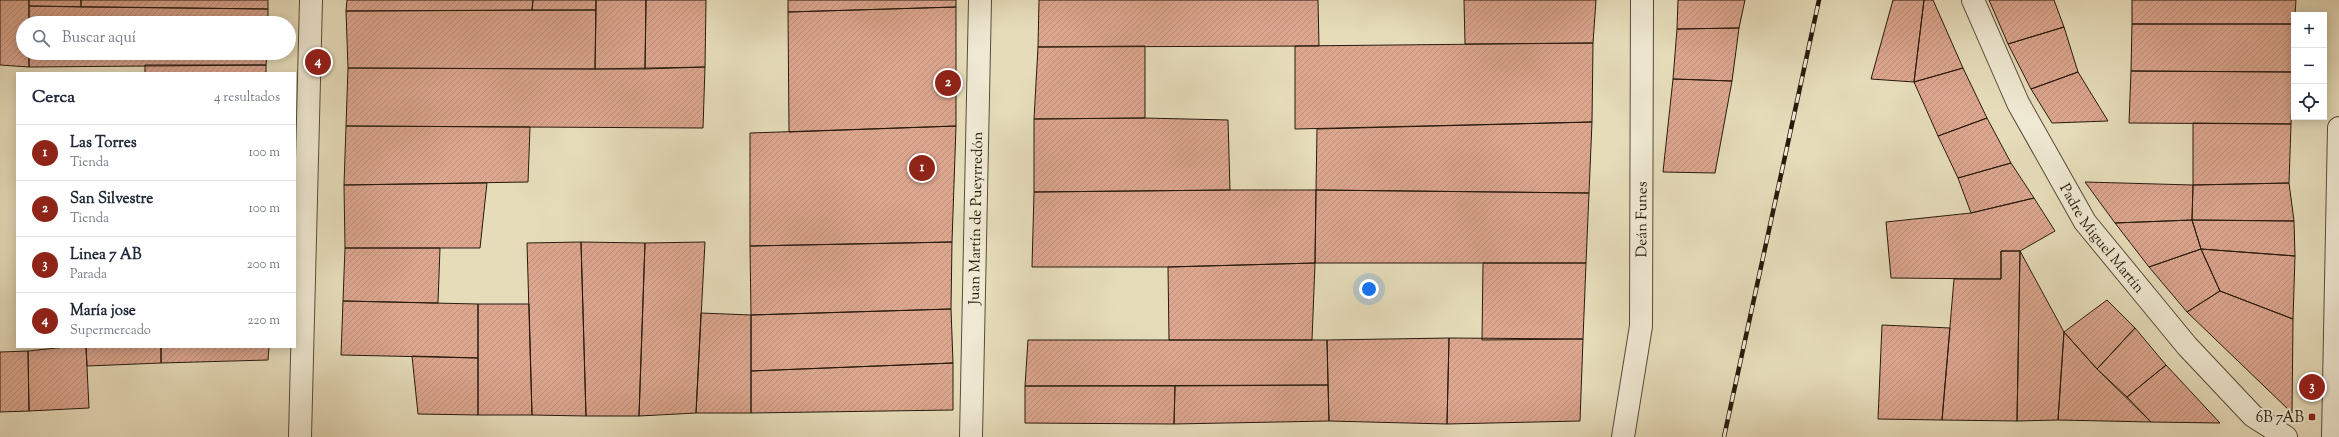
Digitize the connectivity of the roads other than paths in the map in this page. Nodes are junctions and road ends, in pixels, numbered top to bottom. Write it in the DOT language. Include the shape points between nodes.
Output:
graph roads {
  1 [pos="311,0"];
  2 [pos="980,0"];
  3 [pos="1642,0"];
  4 [pos="1972,0"];
  5 [pos="2339,128"];
  6 [pos="300,437"];
  7 [pos="971,437"];
  8 [pos="1623,437"];
  9 [pos="2286,437"];
  10 [pos="2333,437"];
  1 -- 6 [label="street"];
  2 -- 7 [label="street, Juan Martín de Pueyrredón"];
  3 -- 8 [label="street, Deán Funes" via="1641,326"];
  4 -- 9 [label="street, Padre Miguel Martín" via="2018,103 2085,222 2187,346 2253,416"];
  5 -- 10 [label="street"];
}
